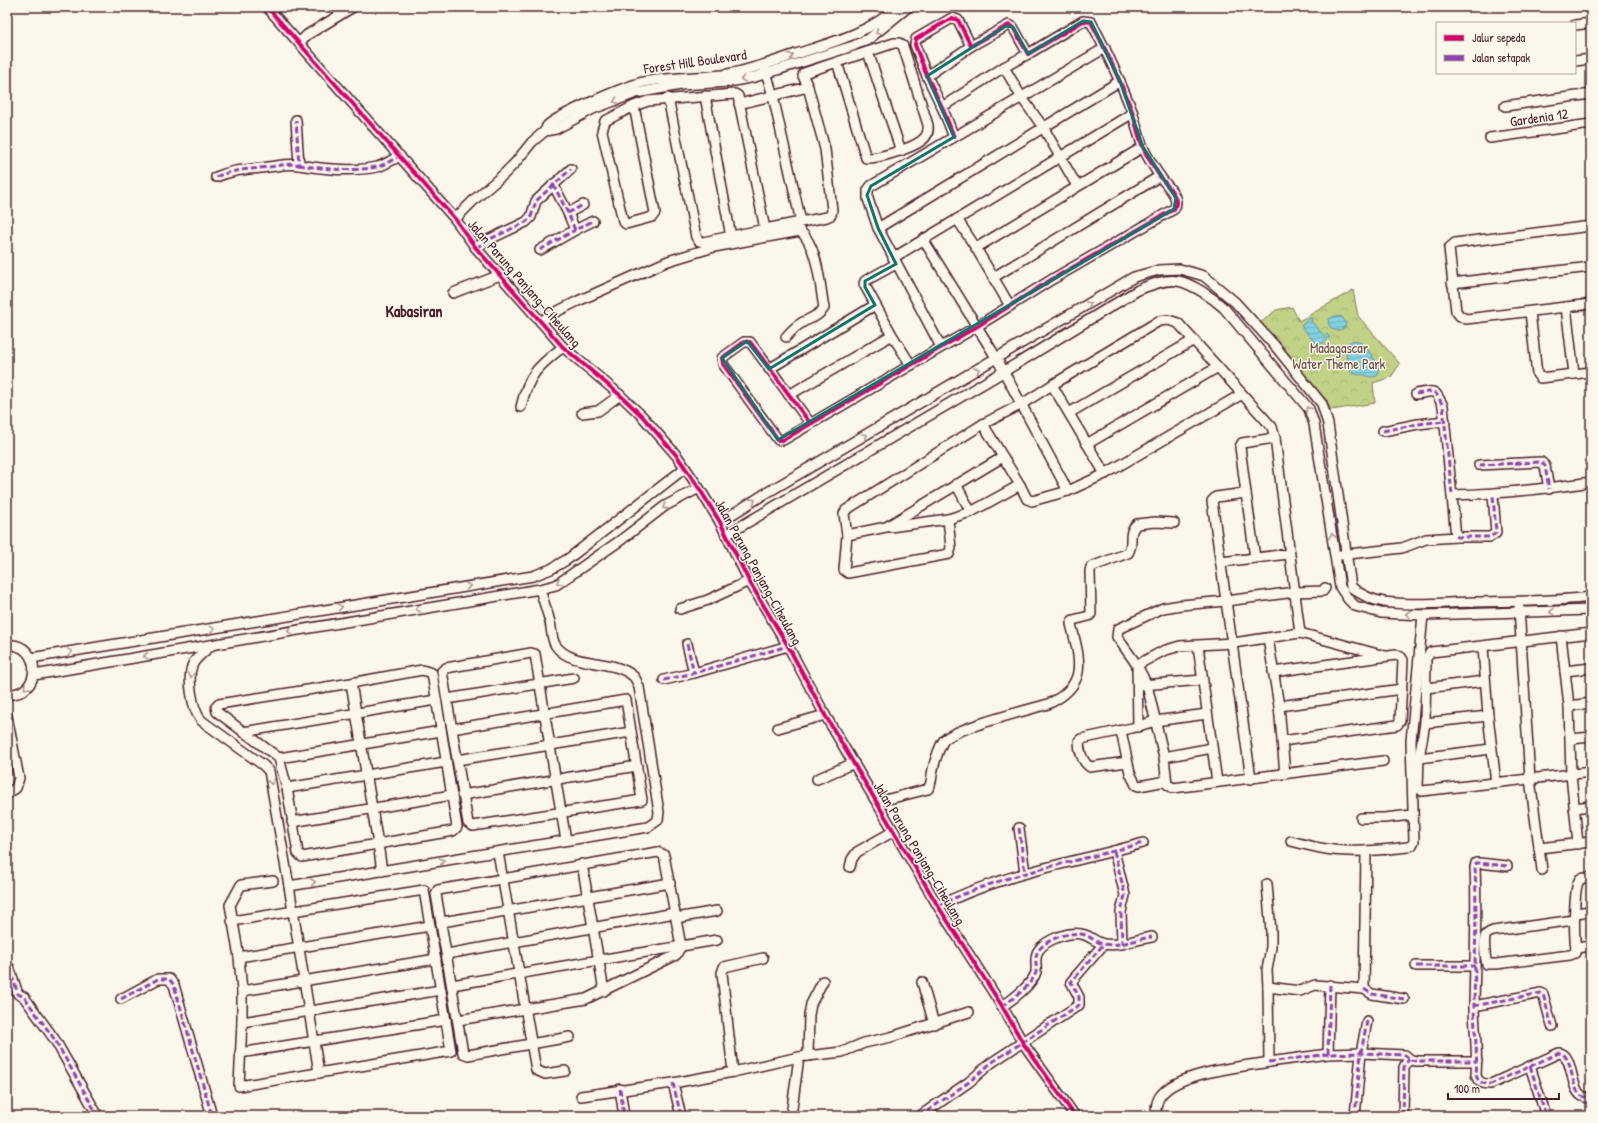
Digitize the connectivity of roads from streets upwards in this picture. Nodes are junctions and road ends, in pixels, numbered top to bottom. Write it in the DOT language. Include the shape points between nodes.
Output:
graph roads {
  1 [pos="267,7"];
  2 [pos="353,7"];
  3 [pos="897,7"];
  4 [pos="908,7"];
  5 [pos="1591,23"];
  6 [pos="1576,25"];
  7 [pos="299,43"];
  8 [pos="972,46"];
  9 [pos="1105,48"];
  10 [pos="868,52"];
  11 [pos="1028,54"];
  12 [pos="1591,59"];
  13 [pos="1576,61"];
  14 [pos="836,62"];
  15 [pos="1004,67"];
  16 [pos="766,70"];
  17 [pos="927,76"];
  18 [pos="1120,81"];
  19 [pos="808,86"];
  20 [pos="1591,94"];
  21 [pos="705,96"];
  22 [pos="773,96"];
  23 [pos="668,98"];
  24 [pos="1022,98"];
  25 [pos="739,104"];
  26 [pos="634,106"];
  27 [pos="1505,106"];
  28 [pos="942,107"];
  29 [pos="1133,113"];
  30 [pos="296,120"];
  31 [pos="1591,124"];
  32 [pos="1042,127"];
  33 [pos="954,137"];
  34 [pos="1490,138"];
  35 [pos="1143,147"];
  36 [pos="901,151"];
  37 [pos="400,156"];
  38 [pos="1060,157"];
  39 [pos="298,165"];
  40 [pos="571,169"];
  41 [pos="1160,176"];
  42 [pos="216,177"];
  43 [pos="553,184"];
  44 [pos="1077,186"];
  45 [pos="583,205"];
  46 [pos="568,213"];
  47 [pos="455,219"];
  48 [pos="957,219"];
  49 [pos="594,221"];
  50 [pos="801,222"];
  51 [pos="1591,226"];
  52 [pos="878,228"];
  53 [pos="765,229"];
  54 [pos="575,230"];
  55 [pos="731,237"];
  56 [pos="923,239"];
  57 [pos="476,248"];
  58 [pos="976,248"];
  59 [pos="540,250"];
  60 [pos="895,261"];
  61 [pos="1591,267"];
  62 [pos="500,275"];
  63 [pos="994,277"];
  64 [pos="1452,283"];
  65 [pos="453,293"];
  66 [pos="1591,304"];
  67 [pos="875,305"];
  68 [pos="1010,306"];
  69 [pos="1566,307"];
  70 [pos="1530,312"];
  71 [pos="541,322"];
  72 [pos="976,327"];
  73 [pos="892,335"];
  74 [pos="786,337"];
  75 [pos="1194,340"];
  76 [pos="563,347"];
  77 [pos="941,347"];
  78 [pos="997,359"];
  79 [pos="910,365"];
  80 [pos="1218,367"];
  81 [pos="769,368"];
  82 [pos="1003,372"];
  83 [pos="1591,372"];
  84 [pos="1574,374"];
  85 [pos="1052,385"];
  86 [pos="1242,394"];
  87 [pos="1416,394"];
  88 [pos="620,395"];
  89 [pos="789,395"];
  90 [pos="1022,404"];
  91 [pos="521,407"];
  92 [pos="582,413"];
  93 [pos="1069,413"];
  94 [pos="1445,421"];
  95 [pos="810,423"];
  96 [pos="983,424"];
  97 [pos="1383,431"];
  98 [pos="1275,438"];
  99 [pos="1087,444"];
  100 [pos="1003,457"];
  101 [pos="1479,465"];
  102 [pos="685,468"];
  103 [pos="1105,474"];
  104 [pos="1591,482"];
  105 [pos="956,484"];
  106 [pos="1020,485"];
  107 [pos="699,488"];
  108 [pos="1549,488"];
  109 [pos="1068,491"];
  110 [pos="1246,493"];
  111 [pos="1492,495"];
  112 [pos="1452,496"];
  113 [pos="971,512"];
  114 [pos="948,519"];
  115 [pos="720,522"];
  116 [pos="1174,523"];
  117 [pos="886,527"];
  118 [pos="726,535"];
  119 [pos="847,535"];
  120 [pos="1456,538"];
  121 [pos="1289,554"];
  122 [pos="1345,554"];
  123 [pos="1335,555"];
  124 [pos="1255,558"];
  125 [pos="1222,562"];
  126 [pos="749,581"];
  127 [pos="1351,587"];
  128 [pos="1340,588"];
  129 [pos="540,589"];
  130 [pos="1295,592"];
  131 [pos="1591,597"];
  132 [pos="1519,601"];
  133 [pos="1226,602"];
  134 [pos="680,609"];
  135 [pos="1591,610"];
  136 [pos="1519,613"];
  137 [pos="1423,615"];
  138 [pos="1300,633"];
  139 [pos="1591,633"];
  140 [pos="1561,636"];
  141 [pos="1268,638"];
  142 [pos="1522,641"];
  143 [pos="1233,643"];
  144 [pos="687,644"];
  145 [pos="7,645"];
  146 [pos="212,645"];
  147 [pos="788,646"];
  148 [pos="1198,646"];
  149 [pos="1483,647"];
  150 [pos="1385,656"];
  151 [pos="31,658"];
  152 [pos="1137,665"];
  153 [pos="1591,668"];
  154 [pos="1565,671"];
  155 [pos="1273,672"];
  156 [pos="694,673"];
  157 [pos="34,675"];
  158 [pos="574,678"];
  159 [pos="664,680"];
  160 [pos="1202,680"];
  161 [pos="1484,681"];
  162 [pos="351,683"];
  163 [pos="540,684"];
  164 [pos="1147,685"];
  165 [pos="1137,686"];
  166 [pos="1426,688"];
  167 [pos="1402,689"];
  168 [pos="7,694"];
  169 [pos="447,699"];
  170 [pos="436,700"];
  171 [pos="1591,703"];
  172 [pos="1279,706"];
  173 [pos="1569,706"];
  174 [pos="356,713"];
  175 [pos="545,714"];
  176 [pos="1207,714"];
  177 [pos="825,715"];
  178 [pos="7,716"];
  179 [pos="1488,716"];
  180 [pos="1155,721"];
  181 [pos="1425,723"];
  182 [pos="1138,727"];
  183 [pos="778,728"];
  184 [pos="452,729"];
  185 [pos="441,731"];
  186 [pos="1121,731"];
  187 [pos="244,732"];
  188 [pos="631,732"];
  189 [pos="1591,737"];
  190 [pos="1571,739"];
  191 [pos="1282,741"];
  192 [pos="361,744"];
  193 [pos="550,745"];
  194 [pos="1212,748"];
  195 [pos="1491,749"];
  196 [pos="1164,757"];
  197 [pos="279,758"];
  198 [pos="1419,758"];
  199 [pos="457,760"];
  200 [pos="1383,761"];
  201 [pos="446,762"];
  202 [pos="1127,762"];
  203 [pos="854,763"];
  204 [pos="637,766"];
  205 [pos="1591,772"];
  206 [pos="1285,774"];
  207 [pos="366,775"];
  208 [pos="1571,775"];
  209 [pos="556,779"];
  210 [pos="817,779"];
  211 [pos="1251,779"];
  212 [pos="1530,779"];
  213 [pos="1166,781"];
  214 [pos="1216,782"];
  215 [pos="1496,783"];
  216 [pos="287,788"];
  217 [pos="7,794"];
  218 [pos="452,795"];
  219 [pos="462,795"];
  220 [pos="877,802"];
  221 [pos="1591,806"];
  222 [pos="372,808"];
  223 [pos="1574,808"];
  224 [pos="561,813"];
  225 [pos="1412,815"];
  226 [pos="1362,818"];
  227 [pos="292,822"];
  228 [pos="1018,828"];
  229 [pos="894,831"];
  230 [pos="566,840"];
  231 [pos="1291,841"];
  232 [pos="1591,842"];
  233 [pos="1144,843"];
  234 [pos="378,844"];
  235 [pos="1578,844"];
  236 [pos="1539,848"];
  237 [pos="1114,851"];
  238 [pos="1366,851"];
  239 [pos="498,852"];
  240 [pos="582,864"];
  241 [pos="1507,866"];
  242 [pos="850,867"];
  243 [pos="1542,870"];
  244 [pos="382,871"];
  245 [pos="1025,872"];
  246 [pos="1591,877"];
  247 [pos="502,878"];
  248 [pos="273,881"];
  249 [pos="670,882"];
  250 [pos="1267,884"];
  251 [pos="289,886"];
  252 [pos="588,897"];
  253 [pos="938,906"];
  254 [pos="293,911"];
  255 [pos="508,911"];
  256 [pos="718,911"];
  257 [pos="1591,911"];
  258 [pos="676,915"];
  259 [pos="1575,916"];
  260 [pos="232,921"];
  261 [pos="442,922"];
  262 [pos="430,926"];
  263 [pos="593,928"];
  264 [pos="1152,937"];
  265 [pos="717,940"];
  266 [pos="514,942"];
  267 [pos="1103,944"];
  268 [pos="1122,944"];
  269 [pos="681,946"];
  270 [pos="1591,946"];
  271 [pos="299,948"];
  272 [pos="1576,948"];
  273 [pos="447,954"];
  274 [pos="239,957"];
  275 [pos="763,958"];
  276 [pos="436,959"];
  277 [pos="598,960"];
  278 [pos="1416,966"];
  279 [pos="1475,966"];
  280 [pos="9,967"];
  281 [pos="519,974"];
  282 [pos="304,981"];
  283 [pos="823,981"];
  284 [pos="922,982"];
  285 [pos="452,985"];
  286 [pos="1330,985"];
  287 [pos="1268,986"];
  288 [pos="1364,989"];
  289 [pos="441,990"];
  290 [pos="242,991"];
  291 [pos="604,991"];
  292 [pos="1404,998"];
  293 [pos="121,999"];
  294 [pos="1002,1006"];
  295 [pos="1474,1006"];
  296 [pos="526,1009"];
  297 [pos="309,1011"];
  298 [pos="969,1012"];
  299 [pos="446,1020"];
  300 [pos="458,1020"];
  301 [pos="1367,1021"];
  302 [pos="242,1022"];
  303 [pos="934,1024"];
  304 [pos="1552,1026"];
  305 [pos="570,1038"];
  306 [pos="314,1041"];
  307 [pos="1022,1043"];
  308 [pos="532,1044"];
  309 [pos="240,1053"];
  310 [pos="1361,1053"];
  311 [pos="1328,1054"];
  312 [pos="808,1056"];
  313 [pos="799,1057"];
  314 [pos="1409,1059"];
  315 [pos="1477,1061"];
  316 [pos="1270,1062"];
  317 [pos="1530,1066"];
  318 [pos="565,1070"];
  319 [pos="733,1072"];
  320 [pos="319,1073"];
  321 [pos="673,1083"];
  322 [pos="620,1089"];
  323 [pos="581,1096"];
  324 [pos="1591,1098"];
  325 [pos="98,1116"];
  326 [pos="212,1116"];
  327 [pos="624,1116"];
  328 [pos="681,1116"];
  329 [pos="791,1116"];
  330 [pos="920,1116"];
  331 [pos="1075,1116"];
  332 [pos="1156,1116"];
  333 [pos="1355,1116"];
  334 [pos="1403,1116"];
  335 [pos="1546,1116"];
  1 -- 7 [label="street, Jalan Parung Panjang–Ciheulang"];
  2 -- 7 [label="street" via="307,35"];
  16 -- 3 [label="street, Forest Hill Boulevard, one-way" via="866,29"];
  4 -- 16 [label="street, one-way" via="870,38 853,46"];
  5 -- 6 [label="street"];
  7 -- 37 [label="street, Jalan Parung Panjang–Ciheulang"];
  8 -- 11 [label="street" via="1009,26 1013,27"];
  8 -- 17 [label="street"];
  8 -- 17 [label="street" via="955,18 916,39 915,45"];
  9 -- 11 [label="street" via="1091,22 1082,21"];
  9 -- 18 [label="street"];
  9 -- 24 [label="street"];
  10 -- 14 [label="street"];
  10 -- 36 [label="street"];
  10 -- 36 [label="street" via="894,43 903,46 929,132 922,141"];
  11 -- 15 [label="street"];
  12 -- 13 [label="street"];
  14 -- 19 [label="street" via="804,73"];
  14 -- 36 [label="street" via="866,158"];
  15 -- 24 [label="street"];
  15 -- 28 [label="street"];
  16 -- 22 [label="street"];
  16 -- 47 [label="street" via="729,82 680,85 636,93 593,109 556,129 545,132 532,142 515,162"];
  17 -- 28 [label="street"];
  18 -- 29 [label="street"];
  18 -- 32 [label="street"];
  19 -- 22 [label="street"];
  19 -- 50 [label="street" via="825,149 832,210 831,215 827,217"];
  20 -- 27 [label="street"];
  21 -- 23 [label="street"];
  21 -- 25 [label="street" via="735,94 738,96"];
  21 -- 55 [label="street"];
  22 -- 25 [label="street"];
  22 -- 50 [label="street"];
  23 -- 26 [label="street"];
  23 -- 55 [label="street" via="696,237 703,242"];
  24 -- 32 [label="street"];
  24 -- 33 [label="street"];
  25 -- 53 [label="street"];
  26 -- 26 [label="street" via="656,214 626,224 623,221 602,131 605,121"];
  28 -- 33 [label="street"];
  29 -- 35 [label="street"];
  29 -- 38 [label="street"];
  30 -- 39 [label="street"];
  31 -- 34 [label="street, Gardenia 12"];
  32 -- 38 [label="street"];
  32 -- 52 [label="street"];
  33 -- 52 [label="street" via="871,186 868,190 868,199"];
  35 -- 41 [label="street"];
  35 -- 44 [label="street"];
  37 -- 39 [label="street" via="369,168 324,169"];
  37 -- 47 [label="street, Jalan Parung Panjang–Ciheulang"];
  38 -- 44 [label="street"];
  38 -- 48 [label="street"];
  39 -- 42 [label="street" via="238,169"];
  40 -- 43 [label="street"];
  41 -- 63 [label="street"];
  41 -- 68 [label="street" via="1176,198 1174,209"];
  43 -- 46 [label="street"];
  43 -- 57 [label="street" via="536,201 531,217 526,222"];
  44 -- 58 [label="street"];
  45 -- 46 [label="street"];
  46 -- 54 [label="street"];
  47 -- 57 [label="street, Jalan Parung Panjang–Ciheulang"];
  48 -- 56 [label="street"];
  48 -- 58 [label="street"];
  49 -- 54 [label="street"];
  50 -- 53 [label="street"];
  51 -- 64 [label="street" via="1455,243 1449,248"];
  52 -- 60 [label="street"];
  53 -- 55 [label="street"];
  54 -- 59 [label="street"];
  56 -- 60 [label="street"];
  56 -- 72 [label="street"];
  57 -- 62 [label="street, Jalan Parung Panjang–Ciheulang"];
  58 -- 63 [label="street"];
  60 -- 67 [label="street" via="865,281 865,287"];
  60 -- 77 [label="street"];
  61 -- 64 [label="street"];
  62 -- 65 [label="street"];
  62 -- 71 [label="street, Jalan Parung Panjang–Ciheulang"];
  63 -- 68 [label="street"];
  64 -- 70 [label="street" via="1456,311 1466,319"];
  66 -- 69 [label="street"];
  67 -- 73 [label="street"];
  67 -- 81 [label="street"];
  68 -- 72 [label="street"];
  69 -- 70 [label="street"];
  69 -- 84 [label="street"];
  70 -- 84 [label="street" via="1537,374 1540,378"];
  71 -- 74 [label="street" via="550,315 668,261 714,247 800,231 809,243 816,264 824,308 817,316 796,327"];
  71 -- 76 [label="street, Jalan Parung Panjang–Ciheulang"];
  72 -- 77 [label="street"];
  72 -- 78 [label="street"];
  73 -- 79 [label="street"];
  73 -- 89 [label="street"];
  75 -- 80 [label="street"];
  75 -- 85 [label="street" via="1178,323 1159,321"];
  75 -- 93 [label="street"];
  76 -- 88 [label="street, Jalan Parung Panjang–Ciheulang"];
  76 -- 91 [label="street" via="536,371"];
  77 -- 79 [label="street"];
  78 -- 82 [label="street"];
  115 -- 78 [label="street, one-way" via="763,494"];
  78 -- 122 [label="street, one-way" via="1134,277 1159,270 1180,269 1204,276 1240,307 1322,404 1328,424"];
  79 -- 95 [label="street"];
  80 -- 86 [label="street"];
  80 -- 99 [label="street"];
  81 -- 89 [label="street"];
  81 -- 95 [label="street" via="747,341 722,358 723,364 778,440"];
  82 -- 90 [label="street"];
  82 -- 118 [label="street"];
  123 -- 82 [label="street, one-way" via="1314,424 1309,409 1224,308 1202,291 1178,281 1156,283 1138,290"];
  83 -- 84 [label="street"];
  85 -- 90 [label="street"];
  85 -- 93 [label="street"];
  86 -- 98 [label="street" via="1272,427"];
  86 -- 103 [label="street"];
  87 -- 94 [label="street" via="1434,391 1437,393 1443,406"];
  88 -- 92 [label="street" via="598,411"];
  88 -- 102 [label="street, Jalan Parung Panjang–Ciheulang" via="642,416"];
  89 -- 95 [label="street"];
  90 -- 96 [label="street"];
  90 -- 109 [label="street"];
  93 -- 99 [label="street"];
  94 -- 97 [label="street"];
  94 -- 112 [label="street"];
  96 -- 100 [label="street"];
  96 -- 119 [label="street" via="846,510 844,514"];
  98 -- 110 [label="street" via="1240,445"];
  98 -- 121 [label="street"];
  99 -- 103 [label="street"];
  100 -- 105 [label="street"];
  100 -- 106 [label="street"];
  101 -- 108 [label="street" via="1541,462 1545,466"];
  102 -- 107 [label="street, Jalan Parung Panjang–Ciheulang"];
  151 -- 102 [label="street, one-way" via="532,576 568,559"];
  103 -- 109 [label="street"];
  104 -- 108 [label="street"];
  105 -- 113 [label="street"];
  105 -- 117 [label="street"];
  106 -- 109 [label="street" via="1030,501"];
  106 -- 113 [label="street"];
  107 -- 115 [label="street, Jalan Parung Panjang–Ciheulang"];
  107 -- 129 [label="street, one-way" via="665,506 556,585"];
  108 -- 111 [label="street"];
  110 -- 124 [label="street"];
  110 -- 125 [label="street" via="1216,497 1212,501"];
  111 -- 112 [label="street"];
  111 -- 120 [label="street" via="1496,533 1490,536"];
  112 -- 120 [label="street"];
  113 -- 114 [label="street"];
  114 -- 117 [label="street"];
  114 -- 119 [label="street" via="951,548 949,554 848,573 844,570"];
  115 -- 118 [label="street, Jalan Parung Panjang–Ciheulang"];
  116 -- 220 [label="street" via="1136,524 1131,531 1131,548 1128,553 1092,567 1091,614 1073,620 1071,624 1080,662 1078,676 1061,698 961,730 945,740 942,745 932,774 932,784 928,789"];
  117 -- 119 [label="street"];
  118 -- 126 [label="street, Jalan Parung Panjang–Ciheulang"];
  120 -- 122 [label="street" via="1426,540 1402,548"];
  121 -- 124 [label="street"];
  121 -- 130 [label="street"];
  122 -- 123 [label="street"];
  122 -- 127 [label="street"];
  123 -- 128 [label="street"];
  124 -- 125 [label="street"];
  125 -- 133 [label="street"];
  126 -- 134 [label="street" via="708,600"];
  126 -- 147 [label="street, Jalan Parung Panjang–Ciheulang"];
  127 -- 128 [label="street"];
  127 -- 132 [label="street" via="1363,596 1383,602"];
  128 -- 130 [label="street"];
  137 -- 128 [label="street, one-way" via="1381,613 1355,606"];
  129 -- 146 [label="street, one-way"];
  129 -- 230 [label="street" via="553,642 557,648 580,659 625,670 634,677 639,686 659,812 658,820 648,827"];
  130 -- 133 [label="street"];
  130 -- 138 [label="street"];
  131 -- 132 [label="street"];
  132 -- 136 [label="street"];
  133 -- 143 [label="street"];
  133 -- 152 [label="street" via="1163,608 1118,629 1117,637"];
  135 -- 136 [label="street, one-way"];
  136 -- 137 [label="street"];
  136 -- 142 [label="street"];
  137 -- 225 [label="street" via="1412,741"];
  138 -- 141 [label="street"];
  138 -- 150 [label="street"];
  139 -- 140 [label="street"];
  140 -- 142 [label="street"];
  140 -- 154 [label="street"];
  141 -- 143 [label="street"];
  141 -- 155 [label="street"];
  142 -- 149 [label="street"];
  142 -- 212 [label="street"];
  143 -- 148 [label="street"];
  143 -- 211 [label="street"];
  144 -- 156 [label="street"];
  145 -- 151 [label="street" via="19,647"];
  146 -- 157 [label="street, one-way"];
  146 -- 251 [label="street, one-way" via="194,662 190,671 196,716 269,771"];
  147 -- 156 [label="street"];
  147 -- 177 [label="street, Jalan Parung Panjang–Ciheulang"];
  148 -- 152 [label="street" via="1171,648"];
  148 -- 160 [label="street"];
  149 -- 161 [label="street"];
  149 -- 166 [label="street" via="1431,652 1426,658"];
  150 -- 155 [label="street"];
  150 -- 167 [label="street" via="1396,655 1404,660"];
  151 -- 157 [label="street"];
  152 -- 164 [label="street"];
  152 -- 165 [label="street"];
  153 -- 154 [label="street"];
  154 -- 173 [label="street"];
  155 -- 172 [label="street"];
  156 -- 159 [label="street"];
  157 -- 168 [label="street, one-way" via="31,682 19,693"];
  158 -- 163 [label="street"];
  160 -- 164 [label="street"];
  160 -- 176 [label="street"];
  161 -- 166 [label="street"];
  161 -- 179 [label="street"];
  162 -- 170 [label="street" via="428,671 432,673"];
  162 -- 174 [label="street"];
  162 -- 187 [label="street" via="219,704 216,707 217,712"];
  163 -- 169 [label="street"];
  163 -- 169 [label="street" via="535,654 531,653 446,668 442,671"];
  163 -- 175 [label="street"];
  164 -- 165 [label="street"];
  164 -- 180 [label="street"];
  165 -- 182 [label="street"];
  166 -- 181 [label="street"];
  167 -- 172 [label="street"];
  167 -- 191 [label="street" via="1400,720 1397,725"];
  169 -- 184 [label="street"];
  170 -- 174 [label="street"];
  170 -- 185 [label="street"];
  171 -- 173 [label="street"];
  172 -- 191 [label="street"];
  173 -- 190 [label="street"];
  174 -- 187 [label="street"];
  174 -- 192 [label="street"];
  175 -- 184 [label="street"];
  175 -- 188 [label="street" via="626,700"];
  175 -- 193 [label="street"];
  176 -- 180 [label="street"];
  176 -- 194 [label="street"];
  177 -- 183 [label="street"];
  177 -- 203 [label="street, Jalan Parung Panjang–Ciheulang"];
  178 -- 217 [label="street" via="19,778 16,788"];
  179 -- 181 [label="street"];
  179 -- 195 [label="street"];
  180 -- 182 [label="street"];
  180 -- 196 [label="street"];
  181 -- 198 [label="street"];
  182 -- 186 [label="street"];
  184 -- 199 [label="street"];
  185 -- 192 [label="street"];
  185 -- 201 [label="street"];
  186 -- 202 [label="street"];
  186 -- 202 [label="street" via="1081,738 1079,744 1086,764 1090,767"];
  187 -- 197 [label="street"];
  188 -- 193 [label="street"];
  188 -- 204 [label="street"];
  189 -- 190 [label="street"];
  190 -- 208 [label="street"];
  191 -- 206 [label="street"];
  192 -- 197 [label="street"];
  192 -- 207 [label="street"];
  193 -- 199 [label="street"];
  193 -- 209 [label="street"];
  194 -- 196 [label="street"];
  194 -- 214 [label="street"];
  195 -- 198 [label="street"];
  195 -- 215 [label="street"];
  196 -- 213 [label="street"];
  197 -- 216 [label="street"];
  198 -- 215 [label="street" via="1418,788 1422,791"];
  199 -- 219 [label="street"];
  200 -- 206 [label="street"];
  201 -- 207 [label="street"];
  201 -- 218 [label="street"];
  202 -- 213 [label="street" via="1136,785"];
  203 -- 210 [label="street"];
  203 -- 220 [label="street, Jalan Parung Panjang–Ciheulang"];
  204 -- 209 [label="street"];
  204 -- 224 [label="street" via="642,800"];
  205 -- 208 [label="street"];
  206 -- 211 [label="street"];
  207 -- 216 [label="street"];
  207 -- 222 [label="street"];
  208 -- 212 [label="street"];
  208 -- 223 [label="street"];
  209 -- 219 [label="street"];
  209 -- 224 [label="street"];
  211 -- 214 [label="street"];
  212 -- 215 [label="street"];
  212 -- 236 [label="street"];
  213 -- 214 [label="street" via="1172,788"];
  216 -- 227 [label="street"];
  218 -- 222 [label="street"];
  218 -- 234 [label="street" via="457,827 454,831"];
  219 -- 224 [label="street" via="468,823 473,826"];
  220 -- 229 [label="street, Jalan Parung Panjang–Ciheulang"];
  221 -- 223 [label="street"];
  222 -- 227 [label="street"];
  222 -- 234 [label="street"];
  223 -- 235 [label="street"];
  224 -- 230 [label="street"];
  225 -- 226 [label="street"];
  225 -- 238 [label="street" via="1412,845"];
  227 -- 234 [label="street" via="298,853 302,857"];
  228 -- 245 [label="street"];
  229 -- 242 [label="street" via="857,852"];
  229 -- 253 [label="street, Jalan Parung Panjang–Ciheulang"];
  230 -- 239 [label="street"];
  231 -- 238 [label="street" via="1331,850"];
  232 -- 235 [label="street"];
  233 -- 237 [label="street"];
  234 -- 244 [label="street"];
  235 -- 236 [label="street"];
  236 -- 243 [label="street"];
  237 -- 245 [label="street"];
  237 -- 268 [label="street" via="1125,895 1121,914"];
  238 -- 288 [label="street"];
  244 -- 239 [label="street, one-way"];
  239 -- 247 [label="street"];
  240 -- 247 [label="street"];
  240 -- 249 [label="street" via="658,852 664,855"];
  240 -- 252 [label="street"];
  241 -- 279 [label="street" via="1476,863"];
  251 -- 244 [label="street, one-way"];
  245 -- 253 [label="street" via="960,895"];
  246 -- 259 [label="street" via="1578,881"];
  247 -- 255 [label="street"];
  247 -- 261 [label="street" via="438,890 436,894"];
  248 -- 260 [label="street" via="241,885 230,904"];
  249 -- 252 [label="street"];
  249 -- 258 [label="street"];
  250 -- 287 [label="street" via="1271,932"];
  251 -- 254 [label="street"];
  252 -- 255 [label="street"];
  252 -- 263 [label="street"];
  253 -- 294 [label="street, Jalan Parung Panjang–Ciheulang"];
  254 -- 260 [label="street"];
  254 -- 262 [label="street" via="424,890"];
  254 -- 271 [label="street"];
  255 -- 261 [label="street"];
  255 -- 266 [label="street"];
  256 -- 258 [label="street"];
  257 -- 259 [label="street"];
  258 -- 263 [label="street"];
  258 -- 269 [label="street"];
  259 -- 272 [label="street"];
  259 -- 272 [label="street" via="1493,931 1485,937 1486,960 1487,964 1496,964 1570,956 1575,953"];
  260 -- 274 [label="street"];
  261 -- 273 [label="street"];
  262 -- 271 [label="street"];
  262 -- 276 [label="street"];
  263 -- 266 [label="street"];
  263 -- 277 [label="street"];
  264 -- 268 [label="street"];
  265 -- 269 [label="street"];
  266 -- 273 [label="street"];
  266 -- 281 [label="street"];
  267 -- 268 [label="street"];
  267 -- 294 [label="street" via="1080,933 1050,942 1038,951 1035,974 1017,997"];
  267 -- 307 [label="street" via="1071,982 1079,997 1079,1005"];
  269 -- 277 [label="street"];
  269 -- 291 [label="street" via="676,955"];
  270 -- 272 [label="street"];
  271 -- 274 [label="street"];
  271 -- 282 [label="street"];
  273 -- 285 [label="street"];
  274 -- 290 [label="street"];
  275 -- 319 [label="street" via="723,969"];
  276 -- 282 [label="street"];
  276 -- 289 [label="street"];
  277 -- 281 [label="street"];
  277 -- 291 [label="street"];
  278 -- 279 [label="street"];
  279 -- 295 [label="street"];
  280 -- 325 [label="street" via="18,994 24,997 55,1040"];
  281 -- 285 [label="street"];
  281 -- 296 [label="street"];
  282 -- 290 [label="street"];
  282 -- 297 [label="street"];
  283 -- 312 [label="street" via="811,1004"];
  284 -- 303 [label="street"];
  285 -- 300 [label="street"];
  286 -- 287 [label="street" via="1312,985 1300,991"];
  286 -- 288 [label="street"];
  286 -- 311 [label="street"];
  287 -- 316 [label="street"];
  288 -- 292 [label="street" via="1372,994"];
  289 -- 297 [label="street"];
  289 -- 299 [label="street"];
  290 -- 302 [label="street"];
  291 -- 296 [label="street" via="586,999"];
  293 -- 326 [label="street" via="158,979 169,980 174,986"];
  294 -- 307 [label="street, Jalan Parung Panjang–Ciheulang"];
  295 -- 304 [label="street" via="1541,993"];
  295 -- 315 [label="street"];
  296 -- 300 [label="street"];
  296 -- 308 [label="street"];
  297 -- 302 [label="street"];
  297 -- 306 [label="street"];
  298 -- 303 [label="street"];
  299 -- 306 [label="street"];
  299 -- 320 [label="street" via="451,1051"];
  300 -- 308 [label="street" via="464,1053 468,1055"];
  301 -- 310 [label="street"];
  302 -- 309 [label="street"];
  303 -- 312 [label="street" via="864,1043 842,1052"];
  305 -- 308 [label="street"];
  306 -- 309 [label="street"];
  306 -- 320 [label="street"];
  307 -- 330 [label="street"];
  307 -- 331 [label="street, Jalan Parung Panjang–Ciheulang"];
  308 -- 318 [label="street" via="536,1070 545,1074"];
  309 -- 320 [label="street" via="239,1086"];
  310 -- 311 [label="street"];
  310 -- 314 [label="street" via="1405,1055"];
  310 -- 333 [label="street"];
  311 -- 316 [label="street"];
  312 -- 313 [label="street"];
  313 -- 319 [label="street"];
  313 -- 329 [label="street"];
  314 -- 315 [label="street"];
  314 -- 334 [label="street" via="1404,1067"];
  315 -- 317 [label="street" via="1476,1075 1481,1083 1486,1084"];
  316 -- 332 [label="street" via="1205,1074 1174,1085 1158,1100"];
  317 -- 324 [label="street" via="1560,1053 1565,1054 1577,1090 1581,1096"];
  317 -- 335 [label="street"];
  319 -- 321 [label="street"];
  321 -- 322 [label="street"];
  321 -- 328 [label="street"];
  322 -- 323 [label="street"];
  322 -- 327 [label="street"];
}
